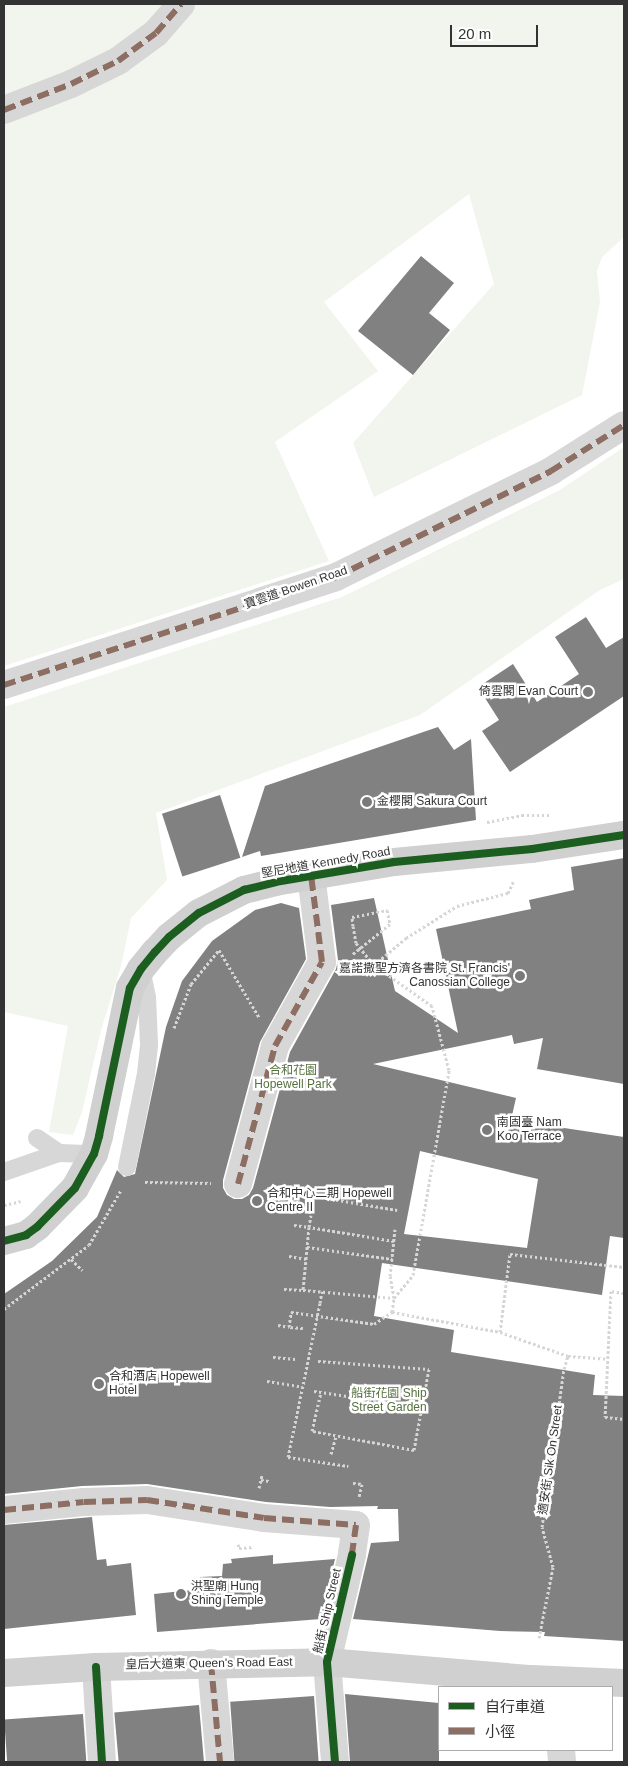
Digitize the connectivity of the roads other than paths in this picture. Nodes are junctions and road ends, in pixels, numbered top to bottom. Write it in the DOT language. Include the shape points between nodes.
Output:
graph roads {
  1 [pos="181,4"];
  2 [pos="4,110"];
  3 [pos="624,424"];
  4 [pos="4,684"];
  5 [pos="624,835"];
  6 [pos="311,875"];
  7 [pos="140,969"];
  8 [pos="37,1138"];
  9 [pos="58,1153"];
  10 [pos="94,1154"];
  11 [pos="4,1172"];
  12 [pos="126,1175"];
  13 [pos="238,1184"];
  14 [pos="8,1238"];
  15 [pos="4,1510"];
  16 [pos="327,1662"];
  17 [pos="211,1663"];
  18 [pos="96,1667"];
  19 [pos="4,1673"];
  20 [pos="624,1683"];
  21 [pos="556,1684"];
  22 [pos="102,1762"];
  23 [pos="220,1762"];
  24 [pos="335,1762"];
  1 -- 2 [label="street" via="156,33 118,61 71,84"];
  3 -- 4 [label="street, 寶雲道 Bowen Road" via="551,471 336,577"];
  5 -- 6 [label="street, 堅尼地道 Kennedy Road" via="532,850 434,857"];
  6 -- 7 [label="street, 堅尼地道 Kennedy Road" via="244,890 199,913 169,937"];
  6 -- 13 [label="street" via="322,962 275,1046"];
  7 -- 10 [label="street, 堅尼地道 Kennedy Road" via="127,998"];
  7 -- 12 [label="lane" via="147,997 149,1044"];
  8 -- 9 [label="lane"];
  9 -- 10 [label="lane"];
  9 -- 11 [label="lane"];
  10 -- 14 [label="street, 堅尼地道 Kennedy Road" via="75,1188 59,1207 37,1227"];
  15 -- 16 [label="street, 船街 Ship Street" via="147,1500 242,1515 356,1525"];
  16 -- 17 [label="street, 皇后大道東 Queen's Road East"];
  16 -- 21 [label="street, 皇后大道東 Queen's Road East"];
  16 -- 24 [label="street, 船街 Ship Street"];
  17 -- 18 [label="street, 皇后大道東 Queen's Road East"];
  17 -- 23 [label="street"];
  18 -- 19 [label="street, 皇后大道東 Queen's Road East"];
  18 -- 22 [label="street"];
  20 -- 21 [label="street, 皇后大道東 Queen's Road East"];
}
